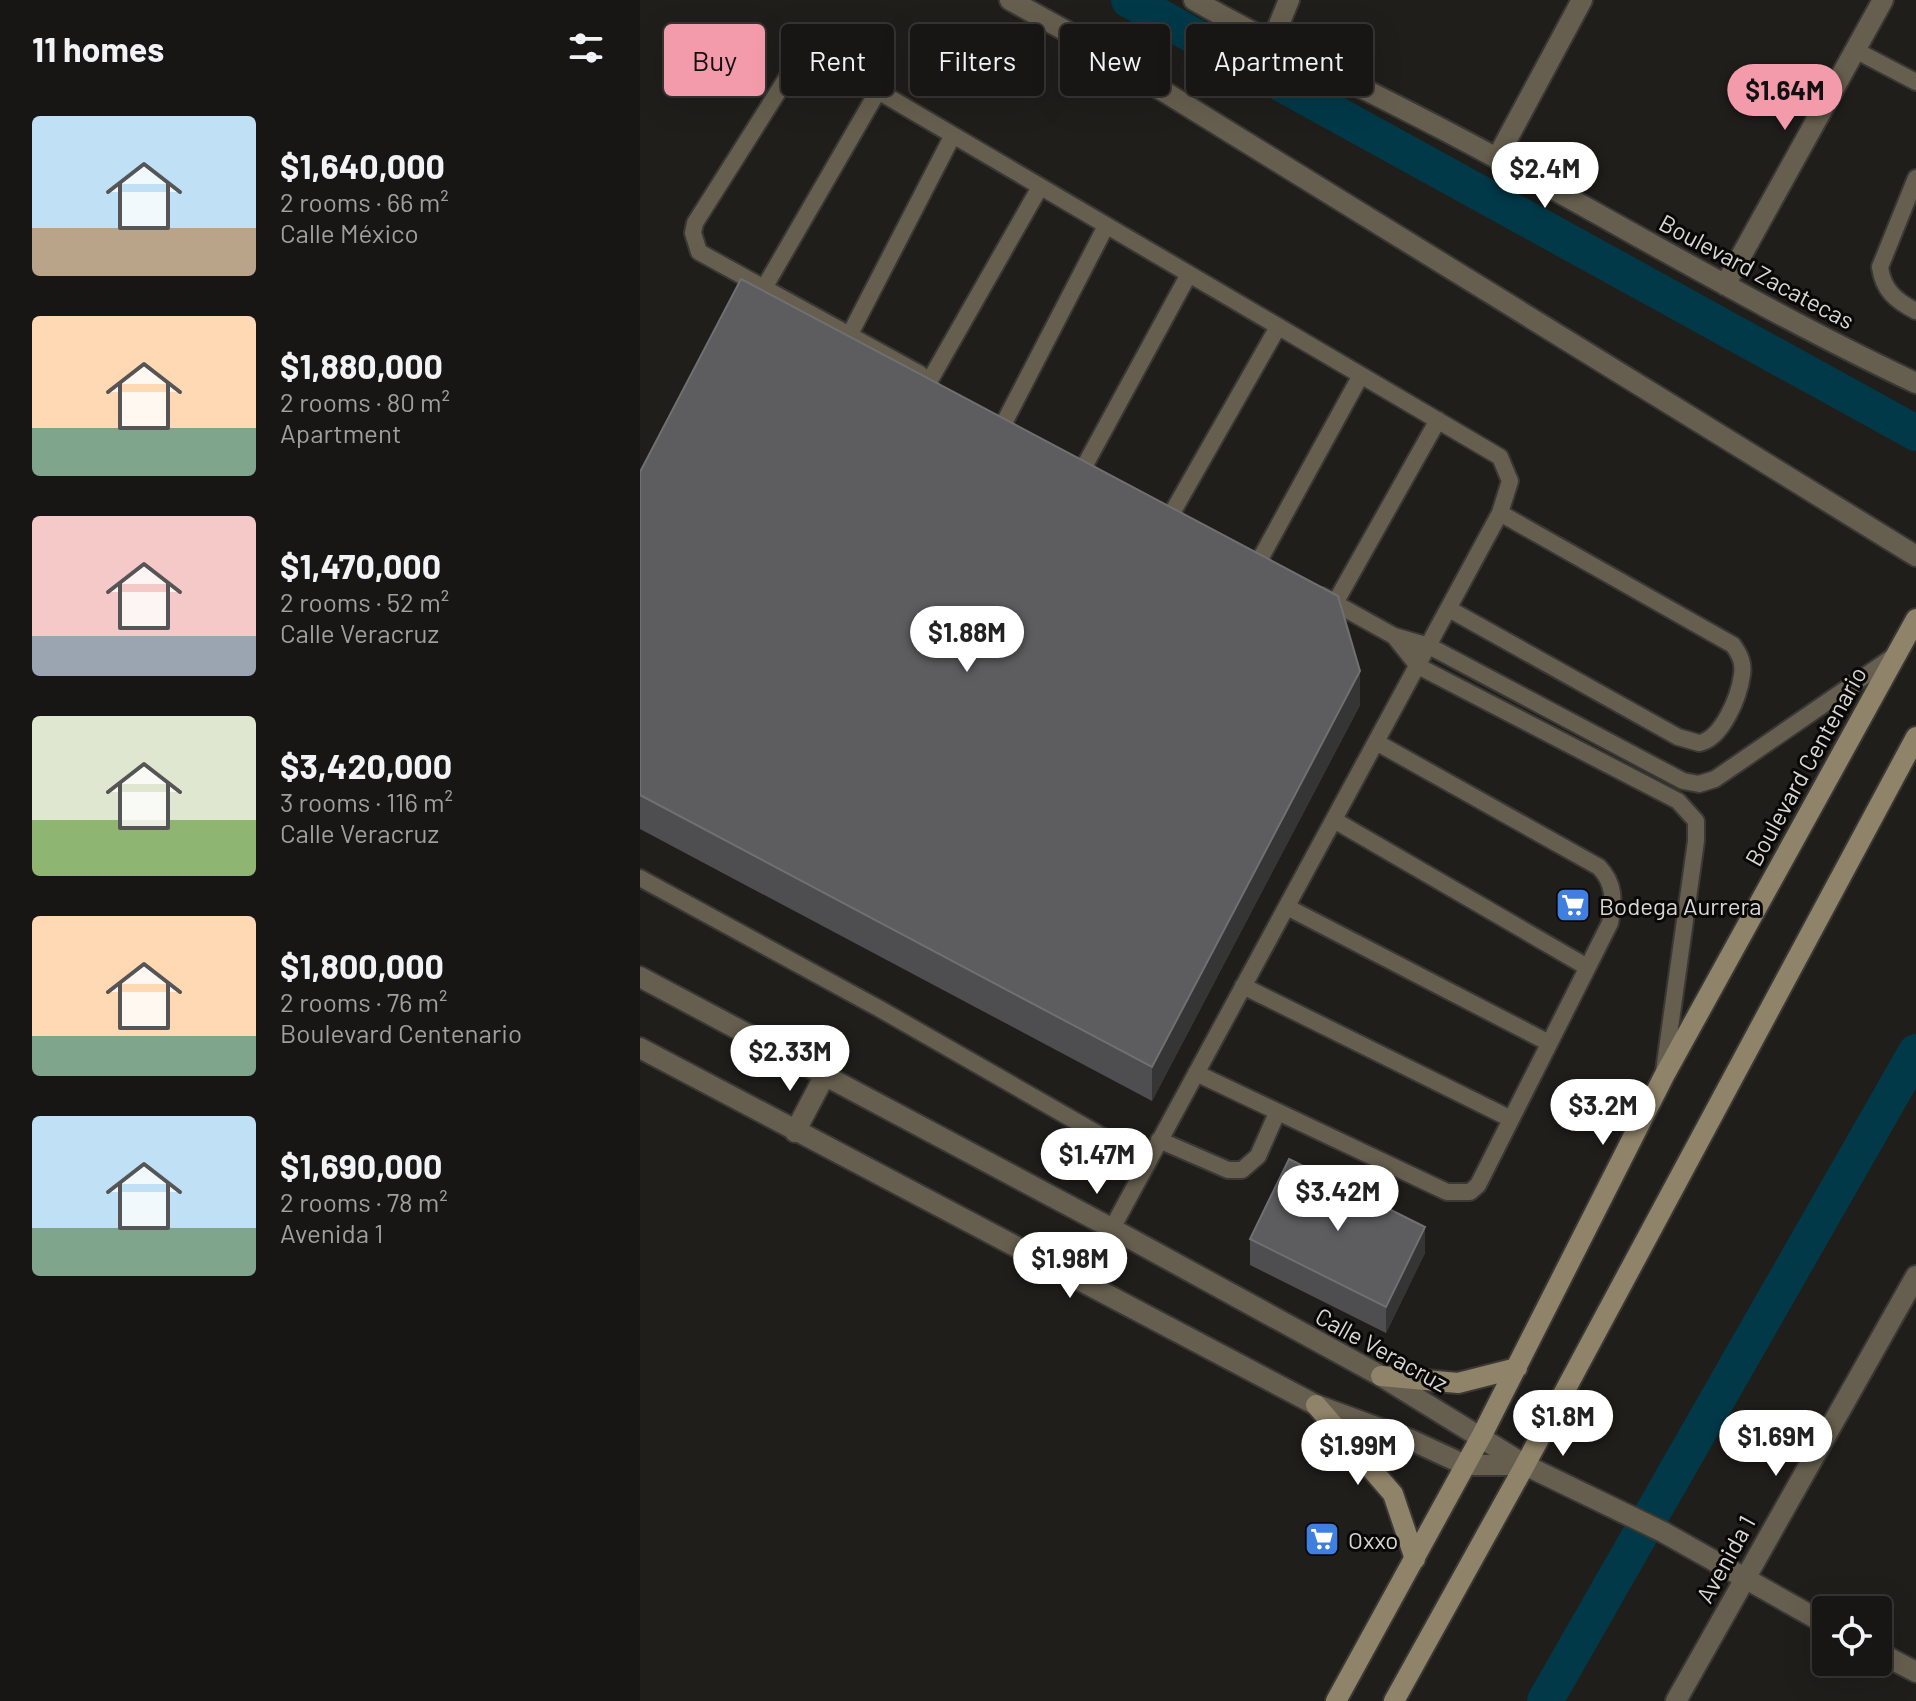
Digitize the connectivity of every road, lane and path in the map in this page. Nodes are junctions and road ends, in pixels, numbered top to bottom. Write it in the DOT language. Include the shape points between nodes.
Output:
graph roads {
  1 [pos="1010,0"];
  2 [pos="1194,0"];
  3 [pos="1289,0"];
  4 [pos="1582,0"];
  5 [pos="1883,0"];
  6 [pos="1236,24"];
  7 [pos="1279,24"];
  8 [pos="1855,50"];
  9 [pos="1916,82"];
  10 [pos="781,87"];
  11 [pos="1373,95"];
  12 [pos="875,96"];
  13 [pos="887,96"];
  14 [pos="953,135"];
  15 [pos="1497,158"];
  16 [pos="1916,178"];
  17 [pos="1040,187"];
  18 [pos="1106,226"];
  19 [pos="1189,274"];
  20 [pos="1725,285"];
  21 [pos="764,288"];
  22 [pos="1916,311"];
  23 [pos="1278,327"];
  24 [pos="849,336"];
  25 [pos="1361,375"];
  26 [pos="1916,383"];
  27 [pos="1438,420"];
  28 [pos="1005,421"];
  29 [pos="1085,465"];
  30 [pos="1172,513"];
  31 [pos="1500,513"];
  32 [pos="1916,556"];
  33 [pos="1259,561"];
  34 [pos="1310,589"];
  35 [pos="1335,603"];
  36 [pos="1449,609"];
  37 [pos="1916,619"];
  38 [pos="1394,636"];
  39 [pos="1429,646"];
  40 [pos="1896,656"];
  41 [pos="1418,666"];
  42 [pos="1558,714"];
  43 [pos="1549,734"];
  44 [pos="1916,737"];
  45 [pos="1376,742"];
  46 [pos="1659,768"];
  47 [pos="1651,787"];
  48 [pos="1334,820"];
  49 [pos="640,878"];
  50 [pos="1287,907"];
  51 [pos="1587,967"];
  52 [pos="640,977"];
  53 [pos="1243,986"];
  54 [pos="1549,1043"];
  55 [pos="640,1048"];
  56 [pos="1196,1073"];
  57 [pos="825,1075"];
  58 [pos="1664,1076"];
  59 [pos="1277,1113"];
  60 [pos="1511,1119"];
  61 [pos="795,1132"];
  62 [pos="1159,1140"];
  63 [pos="1147,1162"];
  64 [pos="1111,1228"];
  65 [pos="1916,1276"];
  66 [pos="1083,1282"];
  67 [pos="1517,1368"];
  68 [pos="1381,1376"];
  69 [pos="1316,1405"];
  70 [pos="1482,1435"];
  71 [pos="1465,1465"];
  72 [pos="1525,1465"];
  73 [pos="1415,1559"];
  74 [pos="1743,1580"];
  75 [pos="1812,1617"];
  76 [pos="1892,1659"];
  77 [pos="1916,1672"];
  78 [pos="1336,1701"];
  79 [pos="1394,1701"];
  80 [pos="1676,1701"];
  1 -- 32 [label="street"];
  2 -- 6 [label="street, Boulevard Zacatecas"];
  3 -- 7 [label="street"];
  4 -- 15 [label="street"];
  5 -- 8 [label="street"];
  8 -- 9 [label="lane"];
  8 -- 20 [label="street"];
  10 -- 21 [label="lane" via="693,233 699,252"];
  11 -- 15 [label="street, Boulevard Zacatecas"];
  12 -- 21 [label="lane"];
  13 -- 14 [label="lane"];
  14 -- 17 [label="lane"];
  14 -- 24 [label="lane"];
  15 -- 20 [label="street, Boulevard Zacatecas"];
  16 -- 22 [label="lane" via="1880,267 1890,294"];
  17 -- 18 [label="lane"];
  17 -- 24 [label="lane" via="936,384"];
  18 -- 19 [label="lane"];
  18 -- 28 [label="lane"];
  19 -- 23 [label="lane"];
  19 -- 29 [label="lane"];
  20 -- 26 [label="street, Boulevard Zacatecas"];
  21 -- 24 [label="lane"];
  23 -- 25 [label="lane"];
  23 -- 30 [label="lane"];
  25 -- 27 [label="lane"];
  25 -- 33 [label="lane"];
  27 -- 31 [label="lane" via="1500,457 1510,481"];
  27 -- 35 [label="lane"];
  31 -- 36 [label="lane"];
  31 -- 36 [label="lane" via="1733,645 1741,657 1742,675 1718,733 1699,743 1678,737"];
  34 -- 35 [label="lane"];
  35 -- 38 [label="lane"];
  36 -- 39 [label="lane"];
  37 -- 40 [label="main road, Boulevard Centenario"];
  38 -- 39 [label="lane"];
  38 -- 41 [label="lane"];
  39 -- 41 [label="lane"];
  39 -- 42 [label="lane"];
  40 -- 46 [label="lane" via="1715,779 1683,781"];
  40 -- 58 [label="main road, Boulevard Centenario"];
  41 -- 43 [label="lane"];
  41 -- 45 [label="lane"];
  42 -- 43 [label="lane"];
  42 -- 46 [label="lane"];
  43 -- 47 [label="lane"];
  44 -- 72 [label="main road"];
  45 -- 48 [label="lane"];
  45 -- 51 [label="lane" via="1599,867 1609,878 1613,906"];
  46 -- 47 [label="lane"];
  47 -- 58 [label="lane" via="1678,801 1696,821"];
  48 -- 50 [label="lane"];
  48 -- 51 [label="lane"];
  49 -- 63 [label="lane"];
  50 -- 53 [label="lane"];
  50 -- 54 [label="lane"];
  51 -- 54 [label="lane"];
  52 -- 57 [label="street, Calle Veracruz"];
  53 -- 56 [label="lane"];
  53 -- 60 [label="lane"];
  54 -- 60 [label="lane"];
  55 -- 61 [label="street"];
  56 -- 59 [label="lane"];
  56 -- 62 [label="lane"];
  57 -- 61 [label="street"];
  57 -- 64 [label="street, Calle Veracruz"];
  58 -- 67 [label="main road, Boulevard Centenario"];
  59 -- 60 [label="lane" via="1459,1194 1478,1185"];
  59 -- 62 [label="lane" via="1258,1156 1242,1170 1228,1170"];
  61 -- 66 [label="street"];
  62 -- 63 [label="lane"];
  63 -- 64 [label="lane"];
  64 -- 66 [label="lane"];
  64 -- 68 [label="street, Calle Veracruz"];
  65 -- 74 [label="street, Avenida 1"];
  66 -- 69 [label="street"];
  67 -- 68 [label="main road" via="1458,1383"];
  67 -- 70 [label="main road, Boulevard Centenario"];
  68 -- 70 [label="street, Calle Veracruz"];
  69 -- 71 [label="street"];
  69 -- 73 [label="main road" via="1393,1494"];
  70 -- 71 [label="main road, Boulevard Centenario"];
  70 -- 72 [label="street, Calle Veracruz"];
  71 -- 72 [label="street"];
  71 -- 73 [label="main road, Boulevard Centenario"];
  72 -- 74 [label="street" via="1663,1532"];
  72 -- 79 [label="main road"];
  73 -- 78 [label="main road, Boulevard Centenario"];
  74 -- 75 [label="street"];
  74 -- 80 [label="street, Avenida 1"];
  76 -- 77 [label="street"];
}
